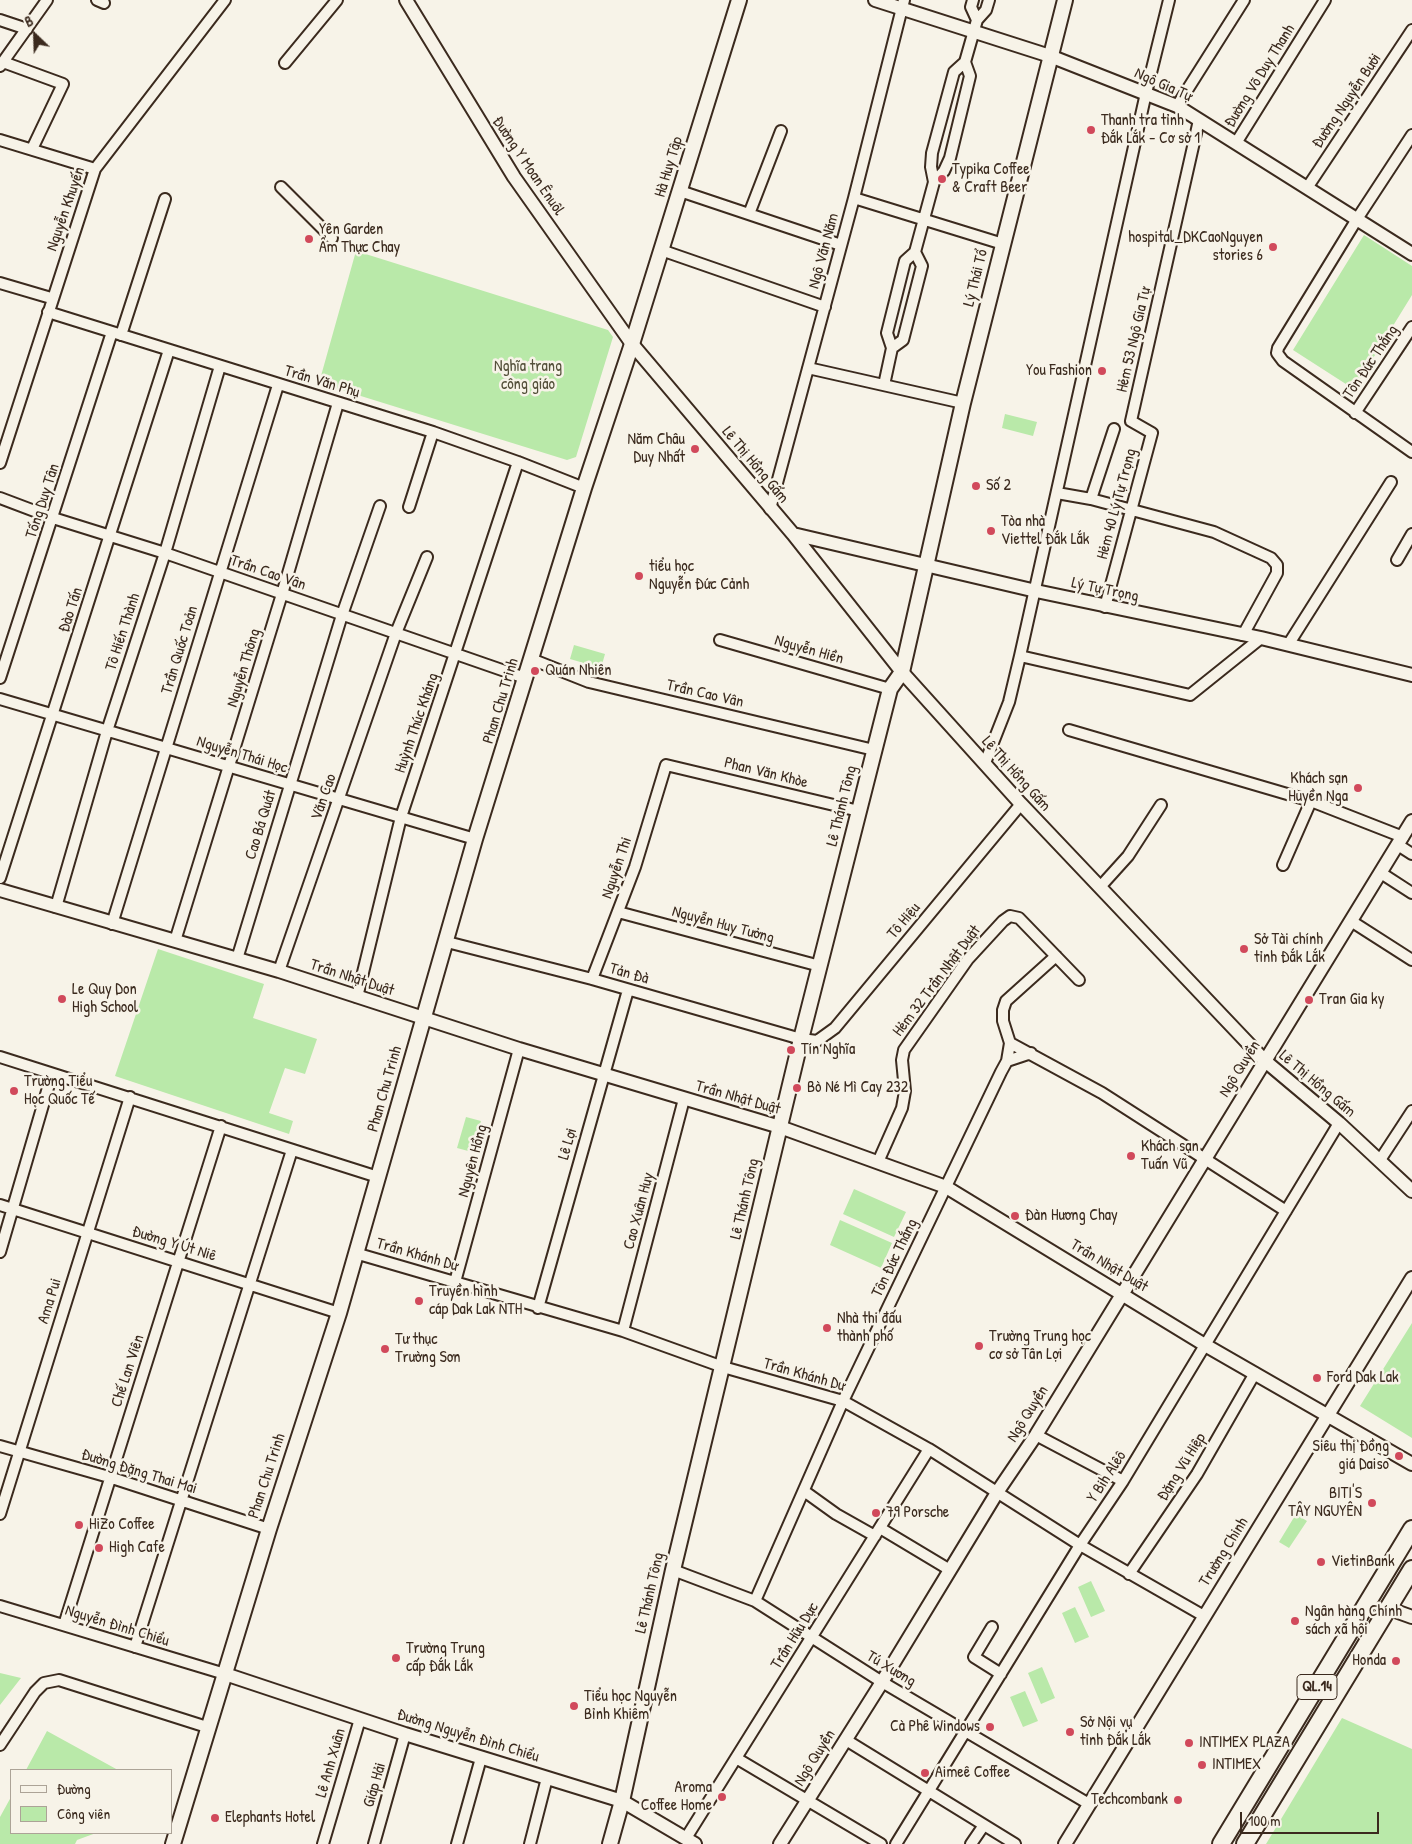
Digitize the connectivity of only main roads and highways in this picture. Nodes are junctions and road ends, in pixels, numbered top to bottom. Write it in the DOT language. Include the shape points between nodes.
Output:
graph roads {
  1 [pos="739,0"];
  2 [pos="1065,0"];
  3 [pos="632,344"];
  4 [pos="927,567"];
  5 [pos="1412,1530"];
  6 [pos="1412,1569"];
  7 [pos="1370,1598"];
  8 [pos="1387,1608"];
  9 [pos="174,1844"];
  10 [pos="610,1844"];
  11 [pos="1221,1844"];
  12 [pos="1245,1844"];
  1 -- 3 [label="main road, Hà Huy Tập"];
  2 -- 4 [label="main road, Lý Thái Tổ" via="963,403"];
  3 -- 9 [label="main road, Phan Chu Trinh" via="475,839 339,1312 268,1528"];
  4 -- 10 [label="main road, Lê Thánh Tông" via="902,672 890,689 801,1039"];
  5 -- 7 [label="main road, QL.14"];
  6 -- 8 [label="main road, QL.14"];
  7 -- 8 [label="main road"];
  7 -- 11 [label="main road, QL.14"];
  8 -- 12 [label="main road, QL.14"];
}
